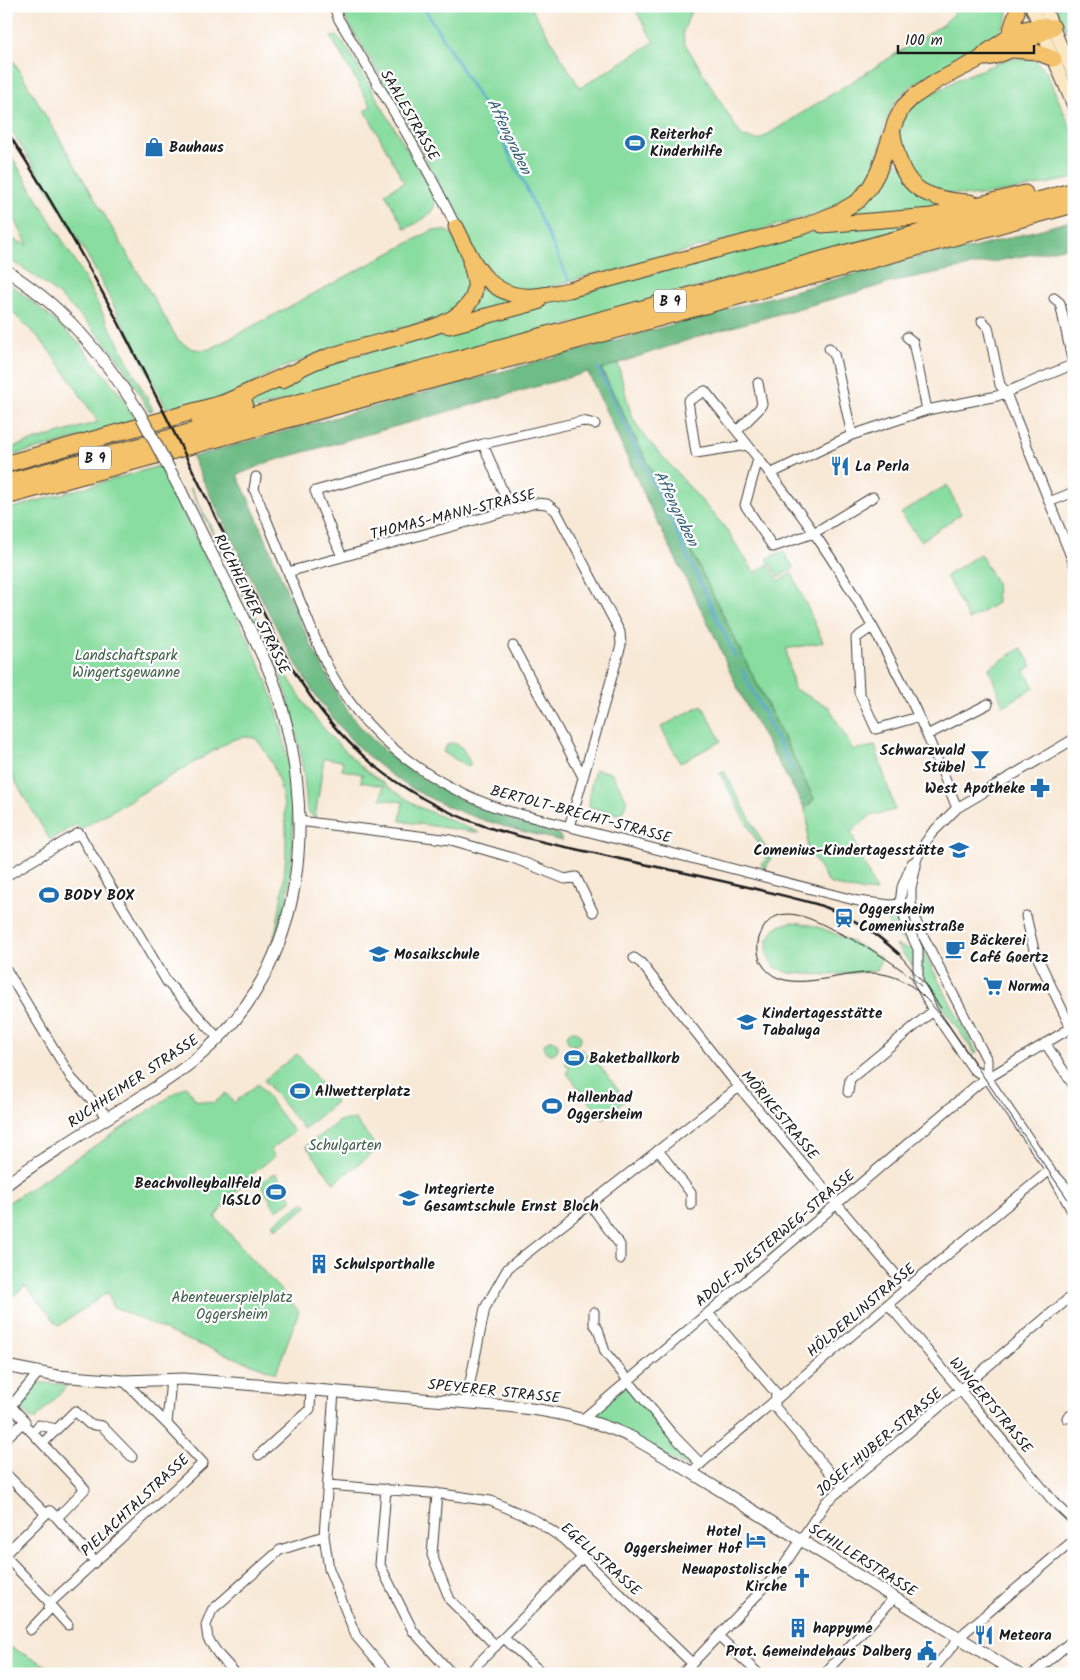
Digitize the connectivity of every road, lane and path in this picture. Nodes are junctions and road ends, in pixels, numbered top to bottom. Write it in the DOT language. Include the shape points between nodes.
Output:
graph roads {
  1 [pos="326,6"];
  2 [pos="334,6"];
  3 [pos="1016,6"];
  4 [pos="1031,6"];
  5 [pos="1044,6"];
  6 [pos="338,18"];
  7 [pos="1045,29"];
  8 [pos="1009,42"];
  9 [pos="1054,59"];
  10 [pos="1074,76"];
  11 [pos="1074,107"];
  12 [pos="893,133"];
  13 [pos="1074,190"];
  14 [pos="984,203"];
  15 [pos="1074,205"];
  16 [pos="805,226"];
  17 [pos="456,227"];
  18 [pos="466,248"];
  19 [pos="6,270"];
  20 [pos="569,290"];
  21 [pos="1054,298"];
  22 [pos="982,321"];
  23 [pos="426,330"];
  24 [pos="907,337"];
  25 [pos="829,348"];
  26 [pos="1073,364"];
  27 [pos="291,373"];
  28 [pos="758,383"];
  29 [pos="1005,392"];
  30 [pos="927,410"];
  31 [pos="595,424"];
  32 [pos="736,432"];
  33 [pos="183,434"];
  34 [pos="852,435"];
  35 [pos="483,444"];
  36 [pos="747,445"];
  37 [pos="758,459"];
  38 [pos="6,464"];
  39 [pos="770,474"];
  40 [pos="256,477"];
  41 [pos="6,482"];
  42 [pos="1074,492"];
  43 [pos="6,497"];
  44 [pos="872,497"];
  45 [pos="1049,502"];
  46 [pos="511,510"];
  47 [pos="814,533"];
  48 [pos="342,556"];
  49 [pos="1074,564"];
  50 [pos="288,572"];
  51 [pos="872,627"];
  52 [pos="513,646"];
  53 [pos="988,704"];
  54 [pos="918,717"];
  55 [pos="926,735"];
  56 [pos="1074,739"];
  57 [pos="583,777"];
  58 [pos="957,808"];
  59 [pos="299,822"];
  60 [pos="569,827"];
  61 [pos="916,861"];
  62 [pos="6,876"];
  63 [pos="911,903"];
  64 [pos="900,904"];
  65 [pos="593,912"];
  66 [pos="1026,916"];
  67 [pos="634,958"];
  68 [pos="6,969"];
  69 [pos="933,1011"];
  70 [pos="1072,1027"];
  71 [pos="219,1039"];
  72 [pos="1045,1043"];
  73 [pos="987,1078"];
  74 [pos="1074,1086"];
  75 [pos="738,1087"];
  76 [pos="848,1092"];
  77 [pos="108,1117"];
  78 [pos="658,1150"];
  79 [pos="1050,1170"];
  80 [pos="6,1185"];
  81 [pos="1074,1196"];
  82 [pos="589,1204"];
  83 [pos="836,1204"];
  84 [pos="691,1205"];
  85 [pos="1074,1215"];
  86 [pos="620,1259"];
  87 [pos="908,1288"];
  88 [pos="1074,1294"];
  89 [pos="889,1305"];
  90 [pos="594,1312"];
  91 [pos="708,1313"];
  92 [pos="6,1366"];
  93 [pos="39,1372"];
  94 [pos="171,1380"];
  95 [pos="628,1380"];
  96 [pos="124,1381"];
  97 [pos="311,1389"];
  98 [pos="960,1390"];
  99 [pos="334,1391"];
  100 [pos="776,1399"];
  101 [pos="466,1402"];
  102 [pos="583,1419"];
  103 [pos="23,1423"];
  104 [pos="167,1424"];
  105 [pos="56,1430"];
  106 [pos="33,1432"];
  107 [pos="6,1438"];
  108 [pos="43,1443"];
  109 [pos="259,1455"];
  110 [pos="132,1457"];
  111 [pos="700,1464"];
  112 [pos="691,1472"];
  113 [pos="6,1474"];
  114 [pos="328,1485"];
  115 [pos="843,1488"];
  116 [pos="386,1489"];
  117 [pos="437,1493"];
  118 [pos="46,1514"];
  119 [pos="57,1518"];
  120 [pos="1074,1521"];
  121 [pos="324,1536"];
  122 [pos="802,1539"];
  123 [pos="1074,1540"];
  124 [pos="6,1553"];
  125 [pos="6,1557"];
  126 [pos="582,1558"];
  127 [pos="95,1561"];
  128 [pos="894,1598"];
  129 [pos="50,1604"];
  130 [pos="68,1625"];
  131 [pos="30,1630"];
  132 [pos="718,1636"];
  133 [pos="504,1638"];
  134 [pos="960,1638"];
  135 [pos="1074,1639"];
  136 [pos="496,1646"];
  137 [pos="692,1663"];
  138 [pos="236,1674"];
  139 [pos="388,1674"];
  140 [pos="452,1674"];
  141 [pos="468,1674"];
  142 [pos="543,1674"];
  143 [pos="682,1674"];
  144 [pos="759,1674"];
  145 [pos="824,1674"];
  146 [pos="929,1674"];
  147 [pos="1018,1674"];
  148 [pos="1033,1674"];
  1 -- 6 [label="street, SAALESTRASSE"];
  2 -- 6 [label="street, SAALESTRASSE"];
  3 -- 8 [label="highway"];
  4 -- 7 [label="main road"];
  5 -- 7 [label="main road"];
  6 -- 17 [label="street, SAALESTRASSE" via="407,134"];
  7 -- 8 [label="highway" via="1028,27"];
  7 -- 9 [label="main road"];
  7 -- 10 [label="main road"];
  8 -- 9 [label="highway"];
  8 -- 12 [label="highway, B 9" via="992,58 980,59 937,80 912,98 896,120"];
  9 -- 11 [label="main road"];
  12 -- 14 [label="highway" via="900,167 921,191 944,200"];
  12 -- 16 [label="highway, B 9" via="875,178 858,201"];
  13 -- 14 [label="highway" via="1053,186"];
  13 -- 33 [label="highway, B 9"];
  14 -- 16 [label="highway" via="922,217"];
  15 -- 43 [label="highway, B 9"];
  16 -- 20 [label="highway, B 9"];
  17 -- 18 [label="highway"];
  18 -- 20 [label="highway" via="483,275 501,291 535,296"];
  18 -- 23 [label="highway" via="475,281 471,302 461,313"];
  19 -- 59 [label="street, RUCHHEIMER STRASSE, bridge" via="60,312 120,382 181,491 273,681 292,747"];
  20 -- 23 [label="highway, B 9" via="545,300"];
  21 -- 26 [label="street" via="1060,303"];
  22 -- 29 [label="street" via="988,327 1000,385"];
  23 -- 27 [label="highway, B 9" via="334,355"];
  24 -- 30 [label="street" via="913,342"];
  25 -- 34 [label="street" via="834,354"];
  26 -- 29 [label="street"];
  27 -- 33 [label="highway, B 9" via="259,396 200,422"];
  27 -- 38 [label="highway" via="224,403"];
  28 -- 32 [label="street" via="762,404"];
  29 -- 30 [label="street"];
  29 -- 45 [label="street"];
  30 -- 34 [label="street"];
  31 -- 35 [label="street" via="582,421"];
  32 -- 36 [label="street"];
  32 -- 36 [label="street" via="705,391 688,401 696,453"];
  33 -- 41 [label="highway, B 9"];
  34 -- 39 [label="street"];
  35 -- 46 [label="street"];
  35 -- 48 [label="street" via="315,491"];
  36 -- 37 [label="street"];
  37 -- 39 [label="street"];
  37 -- 47 [label="street" via="745,505 773,547"];
  39 -- 47 [label="street"];
  40 -- 50 [label="street, BERTOLT-BRECHT-STRASSE" via="254,489"];
  42 -- 45 [label="street"];
  44 -- 47 [label="street"];
  45 -- 49 [label="street"];
  46 -- 48 [label="street, THOMAS-MANN-STRASSE"];
  46 -- 57 [label="street, THOMAS-MANN-STRASSE" via="536,503 547,504 556,511 620,632 621,645"];
  47 -- 51 [label="street"];
  48 -- 50 [label="street, THOMAS-MANN-STRASSE"];
  50 -- 60 [label="street, BERTOLT-BRECHT-STRASSE" via="334,678 357,711 382,738 430,776 457,791 504,810"];
  51 -- 54 [label="street"];
  51 -- 54 [label="street" via="856,638 859,692 876,729"];
  52 -- 57 [label="street"];
  53 -- 55 [label="street"];
  54 -- 55 [label="street"];
  55 -- 58 [label="street"];
  56 -- 58 [label="street"];
  57 -- 60 [label="street, THOMAS-MANN-STRASSE"];
  58 -- 61 [label="street" via="932,833"];
  59 -- 65 [label="street" via="451,840 513,858 565,879 576,877"];
  59 -- 71 [label="street, RUCHHEIMER STRASSE" via="296,871 289,915 280,944 258,988"];
  60 -- 64 [label="street, BERTOLT-BRECHT-STRASSE" via="858,901"];
  61 -- 63 [label="street"];
  61 -- 64 [label="street" via="906,874"];
  62 -- 71 [label="street" via="79,833 167,982"];
  63 -- 64 [label="street, BERTOLT-BRECHT-STRASSE"];
  63 -- 73 [label="street" via="923,937 987,1060"];
  64 -- 69 [label="street" via="918,950 918,981"];
  66 -- 70 [label="street" via="1034,950"];
  67 -- 75 [label="street, MÖRIKESTRASSE"];
  68 -- 77 [label="street" via="72,1079"];
  69 -- 73 [label="street" via="973,1069"];
  69 -- 76 [label="street" via="850,1079"];
  70 -- 72 [label="street, ADOLF-DIESTERWEG-STRASSE"];
  71 -- 77 [label="street, RUCHHEIMER STRASSE" via="183,1068"];
  72 -- 73 [label="street, ADOLF-DIESTERWEG-STRASSE"];
  72 -- 74 [label="street"];
  73 -- 79 [label="street"];
  73 -- 83 [label="street, ADOLF-DIESTERWEG-STRASSE"];
  75 -- 78 [label="street"];
  75 -- 83 [label="street, MÖRIKESTRASSE"];
  77 -- 80 [label="street, RUCHHEIMER STRASSE"];
  78 -- 82 [label="street"];
  78 -- 84 [label="street" via="691,1193"];
  79 -- 81 [label="street"];
  79 -- 85 [label="street"];
  79 -- 87 [label="street, HÖLDERLINSTRASSE"];
  82 -- 86 [label="street" via="620,1245"];
  82 -- 101 [label="street" via="508,1268 485,1308"];
  83 -- 87 [label="street, MÖRIKESTRASSE"];
  83 -- 91 [label="street, ADOLF-DIESTERWEG-STRASSE"];
  87 -- 89 [label="street, HÖLDERLINSTRASSE"];
  88 -- 98 [label="street, JOSEF-HUBER-STRASSE"];
  89 -- 98 [label="street, WINGERTSTRASSE"];
  89 -- 100 [label="street, HÖLDERLINSTRASSE"];
  90 -- 95 [label="street" via="594,1324 606,1352"];
  91 -- 95 [label="street, ADOLF-DIESTERWEG-STRASSE"];
  91 -- 100 [label="street" via="776,1393"];
  92 -- 93 [label="street, SPEYERER STRASSE"];
  93 -- 96 [label="street, SPEYERER STRASSE"];
  93 -- 103 [label="street" via="11,1406 25,1421"];
  94 -- 96 [label="street, SPEYERER STRASSE"];
  94 -- 97 [label="street, SPEYERER STRASSE"];
  94 -- 104 [label="street"];
  95 -- 102 [label="street, ADOLF-DIESTERWEG-STRASSE"];
  95 -- 111 [label="street"];
  96 -- 104 [label="street, PIELACHTALSTRASSE"];
  97 -- 99 [label="street, SPEYERER STRASSE"];
  97 -- 109 [label="street" via="310,1409"];
  98 -- 115 [label="street, JOSEF-HUBER-STRASSE"];
  98 -- 120 [label="street, WINGERTSTRASSE" via="1054,1502"];
  99 -- 101 [label="street, SPEYERER STRASSE"];
  99 -- 114 [label="street"];
  100 -- 111 [label="street, HÖLDERLINSTRASSE"];
  100 -- 115 [label="street" via="775,1407"];
  101 -- 102 [label="street, SPEYERER STRASSE" via="543,1409"];
  102 -- 112 [label="street, SPEYERER STRASSE" via="629,1437"];
  103 -- 106 [label="street"];
  103 -- 107 [label="street"];
  104 -- 127 [label="street, PIELACHTALSTRASSE" via="202,1463"];
  105 -- 106 [label="street" via="40,1425"];
  105 -- 108 [label="street"];
  105 -- 110 [label="street" via="75,1411 89,1424 102,1426"];
  106 -- 108 [label="street"];
  108 -- 119 [label="street" via="85,1489"];
  111 -- 112 [label="street, HÖLDERLINSTRASSE"];
  112 -- 122 [label="street, SCHILLERSTRASSE"];
  113 -- 118 [label="street"];
  114 -- 116 [label="street, EGELLSTRASSE"];
  114 -- 121 [label="street"];
  115 -- 122 [label="street, JOSEF-HUBER-STRASSE" via="826,1502"];
  116 -- 117 [label="street, EGELLSTRASSE"];
  116 -- 140 [label="street" via="380,1565 412,1631"];
  117 -- 126 [label="street, EGELLSTRASSE" via="491,1501 537,1521 563,1539"];
  117 -- 136 [label="street" via="432,1555 450,1600"];
  118 -- 119 [label="street" via="50,1510"];
  118 -- 124 [label="street"];
  119 -- 127 [label="street"];
  121 -- 138 [label="street" via="280,1550 212,1610 206,1625 208,1638"];
  121 -- 139 [label="street" via="329,1569 356,1636"];
  122 -- 128 [label="street, SCHILLERSTRASSE"];
  122 -- 132 [label="street, JOSEF-HUBER-STRASSE" via="782,1570"];
  123 -- 134 [label="street"];
  125 -- 129 [label="street"];
  126 -- 133 [label="street"];
  126 -- 137 [label="street, EGELLSTRASSE"];
  127 -- 129 [label="street, PIELACHTALSTRASSE"];
  128 -- 134 [label="street, SCHILLERSTRASSE"];
  128 -- 145 [label="street"];
  129 -- 130 [label="street"];
  129 -- 131 [label="street, PIELACHTALSTRASSE" via="48,1612"];
  132 -- 137 [label="street, JOSEF-HUBER-STRASSE"];
  132 -- 144 [label="street"];
  133 -- 136 [label="street"];
  133 -- 142 [label="street"];
  134 -- 146 [label="street"];
  134 -- 147 [label="street, SCHILLERSTRASSE"];
  135 -- 148 [label="street"];
  136 -- 141 [label="street"];
  137 -- 143 [label="street, JOSEF-HUBER-STRASSE"];
}
